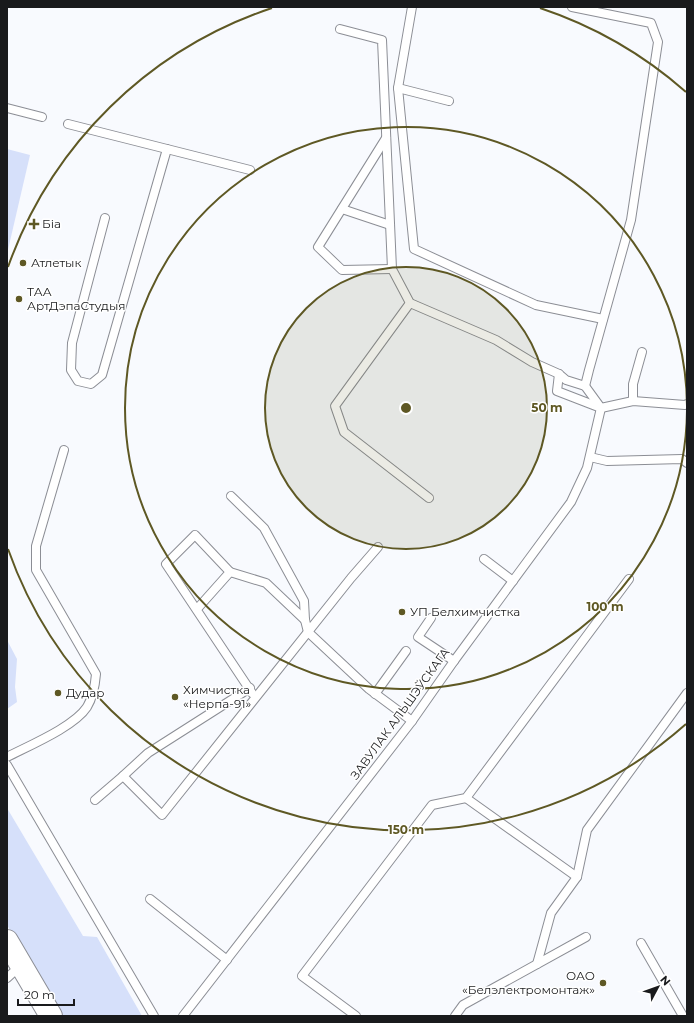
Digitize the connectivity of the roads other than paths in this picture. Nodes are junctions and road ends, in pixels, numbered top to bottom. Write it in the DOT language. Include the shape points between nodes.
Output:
graph roads {
  1 [pos="412,7"];
  2 [pos="572,7"];
  3 [pos="340,29"];
  4 [pos="398,88"];
  5 [pos="448,101"];
  6 [pos="7,108"];
  7 [pos="42,117"];
  8 [pos="68,124"];
  9 [pos="386,138"];
  10 [pos="167,149"];
  11 [pos="250,170"];
  12 [pos="342,210"];
  13 [pos="105,218"];
  14 [pos="390,225"];
  15 [pos="392,269"];
  16 [pos="410,303"];
  17 [pos="603,319"];
  18 [pos="642,352"];
  19 [pos="559,374"];
  20 [pos="586,386"];
  21 [pos="632,401"];
  22 [pos="687,404"];
  23 [pos="601,408"];
  24 [pos="64,450"];
  25 [pos="590,457"];
  26 [pos="687,463"];
  27 [pos="231,496"];
  28 [pos="429,498"];
  29 [pos="378,548"];
  30 [pos="484,559"];
  31 [pos="230,572"];
  32 [pos="629,579"];
  33 [pos="513,581"];
  34 [pos="197,609"];
  35 [pos="431,618"];
  36 [pos="305,620"];
  37 [pos="308,632"];
  38 [pos="406,651"];
  39 [pos="454,661"];
  40 [pos="250,688"];
  41 [pos="687,693"];
  42 [pos="375,694"];
  43 [pos="255,697"];
  44 [pos="412,722"];
  45 [pos="7,757"];
  46 [pos="7,765"];
  47 [pos="124,776"];
  48 [pos="466,798"];
  49 [pos="95,800"];
  50 [pos="577,877"];
  51 [pos="150,899"];
  52 [pos="586,937"];
  53 [pos="7,941"];
  54 [pos="641,943"];
  55 [pos="227,960"];
  56 [pos="537,964"];
  57 [pos="14,971"];
  58 [pos="51,1016"];
  59 [pos="154,1016"];
  60 [pos="183,1016"];
  61 [pos="356,1016"];
  62 [pos="455,1016"];
  63 [pos="683,1016"];
  1 -- 4 [label="lane"];
  2 -- 17 [label="lane" via="651,23 658,42 631,220"];
  3 -- 9 [label="lane" via="382,40"];
  4 -- 5 [label="lane"];
  4 -- 17 [label="lane" via="414,249 536,305"];
  6 -- 7 [label="lane"];
  8 -- 10 [label="lane"];
  9 -- 12 [label="lane"];
  9 -- 14 [label="lane"];
  10 -- 11 [label="lane"];
  10 -- 13 [label="lane" via="102,375 91,384 78,381 70,370 72,343"];
  12 -- 14 [label="lane"];
  12 -- 15 [label="lane" via="318,248 342,270"];
  14 -- 15 [label="lane"];
  15 -- 16 [label="lane"];
  16 -- 19 [label="lane" via="496,340 532,362"];
  16 -- 28 [label="lane" via="335,406 344,432"];
  17 -- 20 [label="lane"];
  18 -- 21 [label="lane" via="633,384"];
  19 -- 20 [label="lane" via="566,380"];
  19 -- 23 [label="lane" via="557,391"];
  20 -- 23 [label="lane"];
  21 -- 22 [label="lane"];
  21 -- 23 [label="lane"];
  23 -- 25 [label="lane, ЗАВУЛАК АЛЬШЭЎСКАГА"];
  24 -- 45 [label="lane" via="36,546 36,570 96,674 94,691 87,707 74,720"];
  25 -- 26 [label="lane" via="607,461 682,460"];
  25 -- 33 [label="lane, ЗАВУЛАК АЛЬШЭЎСКАГА" via="571,502"];
  27 -- 36 [label="lane" via="264,528 304,601"];
  29 -- 37 [label="lane"];
  30 -- 33 [label="lane"];
  31 -- 34 [label="lane"];
  31 -- 34 [label="lane" via="195,535 166,564"];
  31 -- 36 [label="lane" via="266,583"];
  32 -- 48 [label="lane"];
  33 -- 39 [label="lane, ЗАВУЛАК АЛЬШЭЎСКАГА"];
  34 -- 40 [label="lane"];
  35 -- 39 [label="lane" via="418,637"];
  36 -- 37 [label="lane"];
  37 -- 42 [label="lane"];
  37 -- 43 [label="lane"];
  38 -- 42 [label="lane"];
  39 -- 44 [label="lane, ЗАВУЛАК АЛЬШЭЎСКАГА"];
  40 -- 43 [label="lane"];
  40 -- 47 [label="lane" via="148,753"];
  41 -- 50 [label="lane" via="587,830"];
  42 -- 44 [label="lane"];
  43 -- 47 [label="lane" via="162,815"];
  44 -- 55 [label="lane, ЗАВУЛАК АЛЬШЭЎСКАГА"];
  46 -- 59 [label="lane"];
  47 -- 49 [label="lane"];
  48 -- 50 [label="lane"];
  48 -- 61 [label="lane" via="432,805 302,976"];
  50 -- 56 [label="lane" via="551,913"];
  51 -- 55 [label="lane"];
  52 -- 56 [label="lane"];
  53 -- 57 [label="street"];
  54 -- 63 [label="lane"];
  55 -- 60 [label="lane, ЗАВУЛАК АЛЬШЭЎСКАГА"];
  56 -- 62 [label="lane" via="463,1005"];
  57 -- 58 [label="street"];
}
